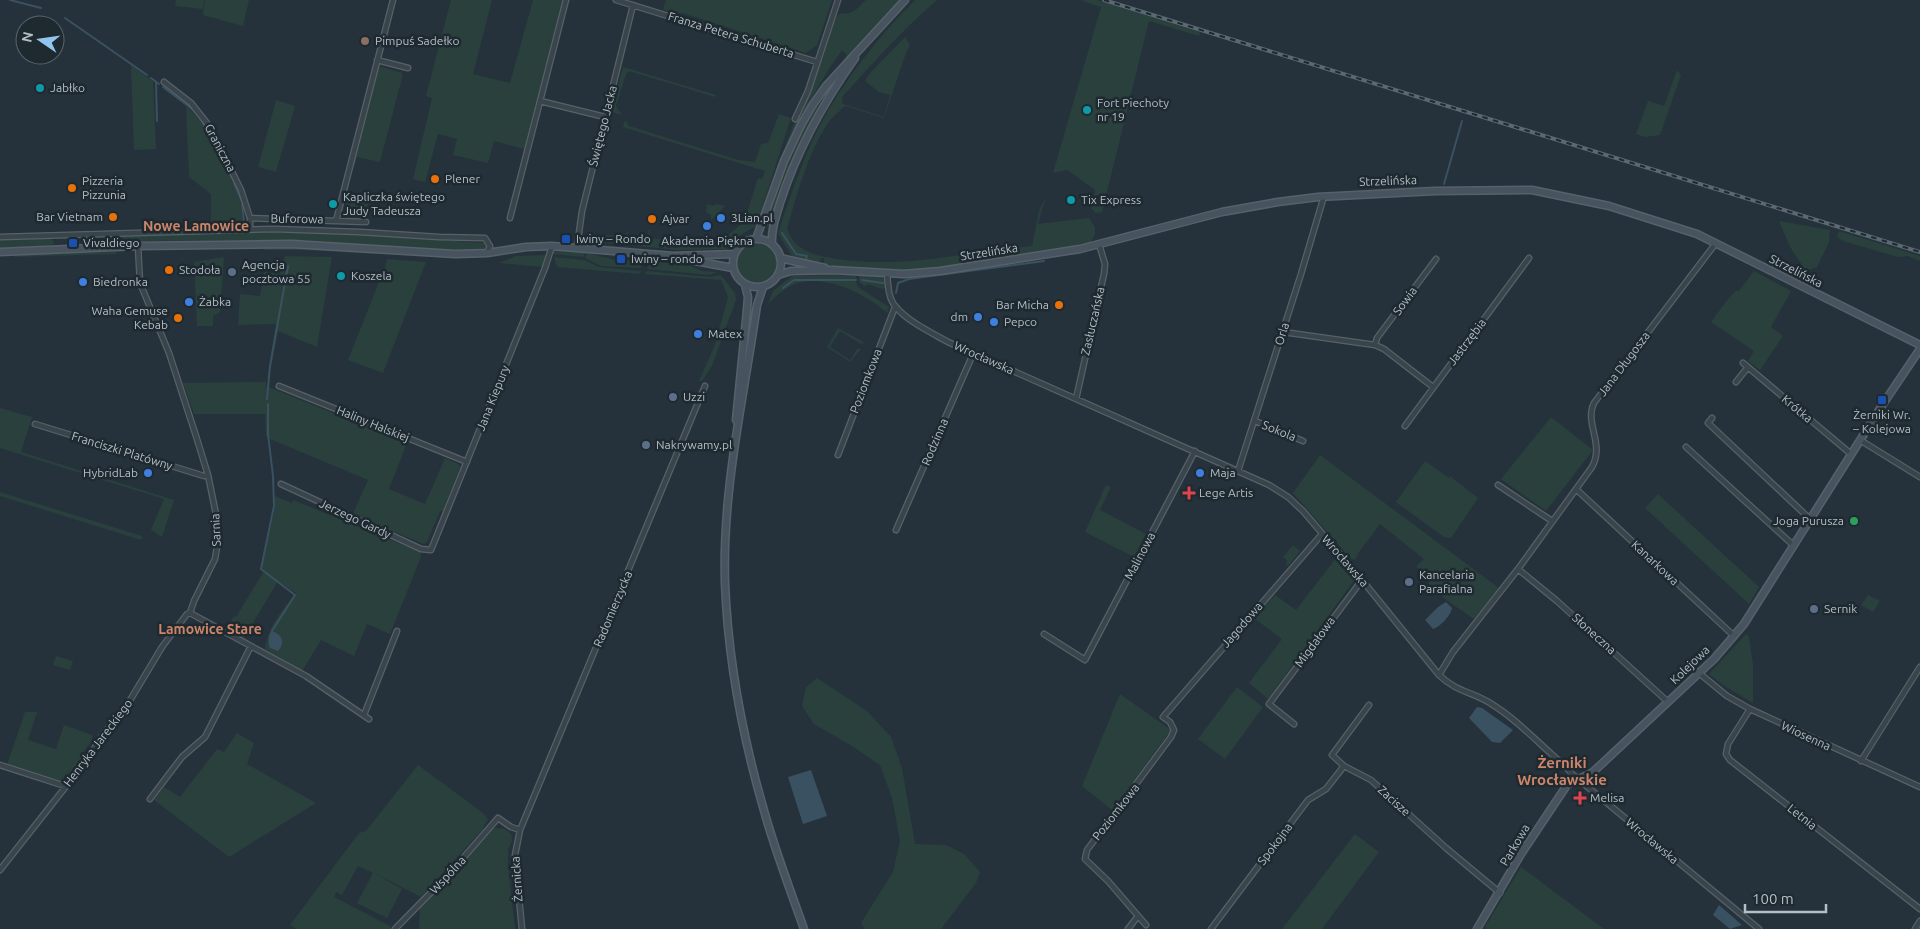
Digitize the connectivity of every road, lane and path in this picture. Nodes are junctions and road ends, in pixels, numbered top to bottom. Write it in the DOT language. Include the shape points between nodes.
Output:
graph roads {
  1 [pos="393,0"];
  2 [pos="566,0"];
  3 [pos="616,0"];
  4 [pos="838,0"];
  5 [pos="905,0"];
  6 [pos="633,5"];
  7 [pos="883,23"];
  8 [pos="377,60"];
  9 [pos="817,62"];
  10 [pos="408,68"];
  11 [pos="164,82"];
  12 [pos="540,101"];
  13 [pos="606,117"];
  14 [pos="795,119"];
  15 [pos="1324,196"];
  16 [pos="250,218"];
  17 [pos="510,218"];
  18 [pos="336,221"];
  19 [pos="366,222"];
  20 [pos="250,230"];
  21 [pos="0,237"];
  22 [pos="756,239"];
  23 [pos="1716,243"];
  24 [pos="772,244"];
  25 [pos="1099,244"];
  26 [pos="138,246"];
  27 [pos="552,246"];
  28 [pos="577,247"];
  29 [pos="0,252"];
  30 [pos="487,253"];
  31 [pos="734,254"];
  32 [pos="673,256"];
  33 [pos="780,258"];
  34 [pos="1529,258"];
  35 [pos="1436,259"];
  36 [pos="733,268"];
  37 [pos="833,270"];
  38 [pos="887,273"];
  39 [pos="778,275"];
  40 [pos="745,285"];
  41 [pos="763,287"];
  42 [pos="896,307"];
  43 [pos="1283,332"];
  44 [pos="1375,345"];
  45 [pos="1920,345"];
  46 [pos="1920,349"];
  47 [pos="973,354"];
  48 [pos="1743,363"];
  49 [pos="1748,367"];
  50 [pos="1736,382"];
  51 [pos="279,386"];
  52 [pos="705,386"];
  53 [pos="1434,387"];
  54 [pos="1076,399"];
  55 [pos="1712,418"];
  56 [pos="1255,421"];
  57 [pos="35,424"];
  58 [pos="1405,426"];
  59 [pos="1860,440"];
  60 [pos="1303,441"];
  61 [pos="1686,447"];
  62 [pos="1195,451"];
  63 [pos="733,453"];
  64 [pos="1851,454"];
  65 [pos="838,456"];
  66 [pos="467,462"];
  67 [pos="1238,471"];
  68 [pos="208,475"];
  69 [pos="1920,477"];
  70 [pos="281,484"];
  71 [pos="1498,485"];
  72 [pos="1576,489"];
  73 [pos="1810,519"];
  74 [pos="1552,521"];
  75 [pos="896,530"];
  76 [pos="1322,534"];
  77 [pos="1793,545"];
  78 [pos="431,550"];
  79 [pos="1518,569"];
  80 [pos="1362,580"];
  81 [pos="190,613"];
  82 [pos="397,631"];
  83 [pos="1044,634"];
  84 [pos="1734,636"];
  85 [pos="252,646"];
  86 [pos="1920,667"];
  87 [pos="1699,673"];
  88 [pos="1439,675"];
  89 [pos="1668,702"];
  90 [pos="1369,705"];
  91 [pos="1750,709"];
  92 [pos="364,715"];
  93 [pos="1163,717"];
  94 [pos="369,719"];
  95 [pos="1294,724"];
  96 [pos="1861,761"];
  97 [pos="0,765"];
  98 [pos="1344,766"];
  99 [pos="1578,779"];
  100 [pos="65,786"];
  101 [pos="1920,788"];
  102 [pos="150,799"];
  103 [pos="520,830"];
  104 [pos="0,870"];
  105 [pos="1500,893"];
  106 [pos="1920,909"];
  107 [pos="1138,916"];
  108 [pos="1920,921"];
  109 [pos="1146,925"];
  110 [pos="395,929"];
  111 [pos="522,929"];
  112 [pos="804,929"];
  113 [pos="1128,929"];
  114 [pos="1211,929"];
  115 [pos="1478,929"];
  116 [pos="1759,929"];
  117 [pos="1915,929"];
  1 -- 8 [label="street"];
  2 -- 12 [label="street"];
  3 -- 6 [label="street, Franza Petera Schuberta"];
  4 -- 9 [label="street"];
  5 -- 7 [label="main road"];
  6 -- 9 [label="street, Franza Petera Schuberta"];
  6 -- 13 [label="street, Świętego Jacka"];
  7 -- 22 [label="main road" via="826,86 803,120 784,161"];
  7 -- 24 [label="main road" via="836,85 813,124 782,198 772,230"];
  8 -- 10 [label="street"];
  8 -- 18 [label="street"];
  9 -- 14 [label="street"];
  11 -- 16 [label="street, Graniczna" via="192,103 210,127 233,173"];
  12 -- 13 [label="street"];
  12 -- 17 [label="street"];
  13 -- 28 [label="street, Świętego Jacka" via="580,219"];
  15 -- 23 [label="main road, Strzelińska" via="1532,190 1609,206 1673,225"];
  15 -- 25 [label="main road, Strzelińska" via="1222,212"];
  15 -- 43 [label="street, Orla"];
  16 -- 18 [label="street"];
  16 -- 20 [label="street, Graniczna"];
  18 -- 19 [label="street"];
  20 -- 21 [label="street, Buforowa"];
  20 -- 30 [label="street, Buforowa" via="484,238 490,246"];
  22 -- 24 [label="main road"];
  22 -- 31 [label="main road" via="743,243"];
  23 -- 45 [label="main road, Strzelińska"];
  23 -- 72 [label="street, Jana Długosza" via="1594,403 1590,414 1597,456"];
  24 -- 33 [label="main road"];
  25 -- 38 [label="main road, Strzelińska" via="940,271"];
  25 -- 54 [label="street, Zasłuczańska" via="1105,264 1104,274"];
  26 -- 29 [label="main road, Buforowa"];
  26 -- 30 [label="main road, Buforowa" via="292,244"];
  26 -- 68 [label="street, Sarnia" via="140,283 169,353"];
  27 -- 28 [label="main road, Buforowa"];
  27 -- 30 [label="main road, Buforowa"];
  27 -- 66 [label="street, Jana Kiepury"];
  28 -- 32 [label="main road, Buforowa"];
  31 -- 32 [label="main road, Buforowa"];
  31 -- 36 [label="main road"];
  32 -- 36 [label="main road, Buforowa"];
  33 -- 37 [label="main road, Strzelińska"];
  33 -- 39 [label="main road"];
  34 -- 53 [label="street, Jastrzębia"];
  35 -- 44 [label="street, Sowia"];
  36 -- 40 [label="main road"];
  37 -- 38 [label="main road, Strzelińska"];
  37 -- 39 [label="main road, Strzelińska" via="790,271"];
  38 -- 42 [label="street" via="890,296"];
  39 -- 41 [label="main road"];
  40 -- 41 [label="main road"];
  40 -- 63 [label="main road" via="747,316"];
  41 -- 63 [label="main road" via="757,305"];
  42 -- 47 [label="street, Wrocławska" via="926,329"];
  42 -- 65 [label="street, Poziomkowa"];
  43 -- 44 [label="street"];
  43 -- 56 [label="street, Orla"];
  44 -- 53 [label="street"];
  46 -- 59 [label="main road, Kolejowa"];
  47 -- 54 [label="street, Wrocławska"];
  47 -- 75 [label="street, Rodzinna"];
  48 -- 49 [label="street, Krótka"];
  49 -- 50 [label="street"];
  49 -- 64 [label="street, Krótka"];
  51 -- 66 [label="street, Haliny Halskiej"];
  52 -- 103 [label="street, Radomierzycka"];
  53 -- 58 [label="street, Jastrzębia"];
  54 -- 62 [label="street, Wrocławska"];
  55 -- 73 [label="street" via="1708,423"];
  56 -- 60 [label="street, Sokola"];
  56 -- 67 [label="street, Orla"];
  57 -- 68 [label="street, Franciszki Platówny"];
  59 -- 64 [label="main road, Kolejowa"];
  59 -- 69 [label="street"];
  61 -- 77 [label="street"];
  62 -- 67 [label="street, Wrocławska"];
  62 -- 83 [label="street, Malinowa" via="1085,660"];
  63 -- 112 [label="main road" via="725,582 731,655 741,717 763,808"];
  64 -- 73 [label="main road, Kolejowa"];
  66 -- 78 [label="street, Jana Kiepury"];
  67 -- 76 [label="street, Wrocławska" via="1269,484 1288,497"];
  68 -- 81 [label="street, Sarnia" via="218,524 217,553"];
  70 -- 78 [label="street, Jerzego Gardy" via="421,549"];
  71 -- 74 [label="street"];
  72 -- 74 [label="street, Jana Długosza"];
  72 -- 84 [label="street, Kanarkowa"];
  73 -- 77 [label="main road, Kolejowa"];
  74 -- 79 [label="street, Jana Długosza"];
  76 -- 80 [label="street, Wrocławska"];
  76 -- 93 [label="street, Jagodowa"];
  77 -- 84 [label="main road, Kolejowa"];
  79 -- 88 [label="street, Jana Długosza"];
  79 -- 89 [label="street, Słoneczna"];
  80 -- 88 [label="street, Wrocławska"];
  80 -- 95 [label="street, Migdałowa" via="1269,704"];
  81 -- 85 [label="street"];
  81 -- 100 [label="street, Henryka Jareckiego" via="162,647 129,702"];
  82 -- 92 [label="street"];
  84 -- 87 [label="main road, Kolejowa"];
  85 -- 92 [label="street" via="306,676"];
  85 -- 102 [label="street" via="206,737 182,757"];
  86 -- 96 [label="street"];
  87 -- 89 [label="main road, Kolejowa"];
  87 -- 91 [label="street, Wiosenna" via="1727,696"];
  88 -- 99 [label="street, Wrocławska" via="1450,685 1489,702"];
  89 -- 99 [label="main road, Kolejowa" via="1593,772"];
  90 -- 98 [label="street" via="1332,755"];
  91 -- 96 [label="street, Wiosenna"];
  91 -- 106 [label="street, Letnia" via="1728,744 1726,754 1730,760"];
  92 -- 94 [label="street"];
  93 -- 107 [label="street, Poziomkowa" via="1174,730 1172,738 1085,855"];
  96 -- 101 [label="street, Wiosenna"];
  97 -- 100 [label="street"];
  98 -- 105 [label="street, Zacisze" via="1371,780"];
  98 -- 114 [label="street, Spokojna" via="1326,789 1308,800"];
  99 -- 105 [label="main road, Parkowa" via="1562,792 1521,854"];
  99 -- 116 [label="street, Wrocławska"];
  100 -- 104 [label="street, Henryka Jareckiego"];
  103 -- 110 [label="street, Wspólna" via="500,820"];
  103 -- 111 [label="street, Żernicka" via="515,855"];
  105 -- 115 [label="main road, Parkowa"];
  107 -- 109 [label="street, Poziomkowa"];
  107 -- 113 [label="street"];
  108 -- 117 [label="street"];
}
